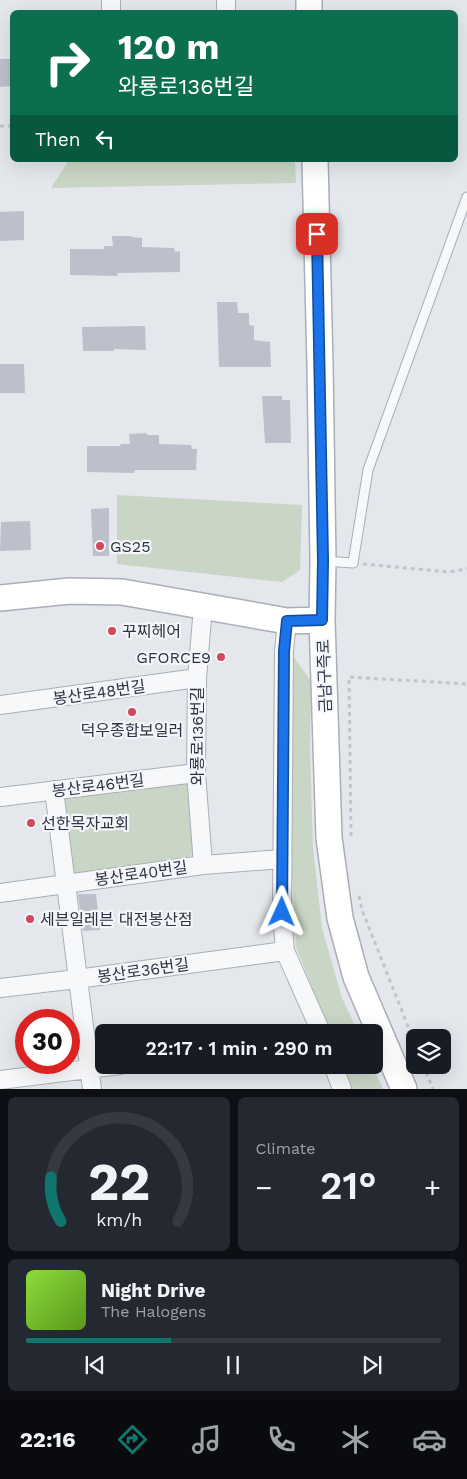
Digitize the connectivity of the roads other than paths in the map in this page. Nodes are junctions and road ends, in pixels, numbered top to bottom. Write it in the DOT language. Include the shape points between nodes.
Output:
graph roads {
  1 [pos="315,162"];
  2 [pos="467,197"];
  3 [pos="323,561"];
  4 [pos="0,598"];
  5 [pos="203,607"];
  6 [pos="322,620"];
  7 [pos="287,621"];
  8 [pos="198,678"];
  9 [pos="0,706"];
  10 [pos="196,772"];
  11 [pos="54,790"];
  12 [pos="0,798"];
  13 [pos="282,859"];
  14 [pos="202,865"];
  15 [pos="67,884"];
  16 [pos="0,892"];
  17 [pos="285,950"];
  18 [pos="77,979"];
  19 [pos="0,988"];
  20 [pos="317,1024"];
  21 [pos="95,1068"];
  22 [pos="89,1069"];
  23 [pos="336,1074"];
  24 [pos="0,1080"];
  25 [pos="92,1089"];
  26 [pos="342,1089"];
  27 [pos="404,1089"];
  1 -- 3 [label="main road, 금남구즉로"];
  2 -- 3 [label="lane" via="368,470 353,563"];
  3 -- 6 [label="main road, 금남구즉로"];
  4 -- 5 [label="main road" via="69,592 122,592"];
  5 -- 7 [label="main road"];
  5 -- 8 [label="street, 와룡로136번길"];
  6 -- 7 [label="main road"];
  6 -- 27 [label="main road, 금남구즉로" via="329,838 340,918 356,977"];
  7 -- 13 [label="street"];
  8 -- 9 [label="street, 봉산로48번길"];
  8 -- 10 [label="street, 와룡로136번길"];
  10 -- 11 [label="street, 봉산로46번길"];
  10 -- 14 [label="street, 와룡로136번길"];
  11 -- 12 [label="street, 봉산로46번길"];
  11 -- 15 [label="street"];
  13 -- 14 [label="street, 봉산로40번길"];
  13 -- 17 [label="street"];
  14 -- 15 [label="street, 봉산로40번길"];
  15 -- 16 [label="street, 봉산로40번길"];
  15 -- 18 [label="street"];
  17 -- 18 [label="street, 봉산로36번길"];
  17 -- 20 [label="street"];
  18 -- 19 [label="street, 봉산로36번길"];
  18 -- 22 [label="street"];
  21 -- 22 [label="street"];
  22 -- 24 [label="street"];
  22 -- 25 [label="street"];
  23 -- 26 [label="street"];
}
